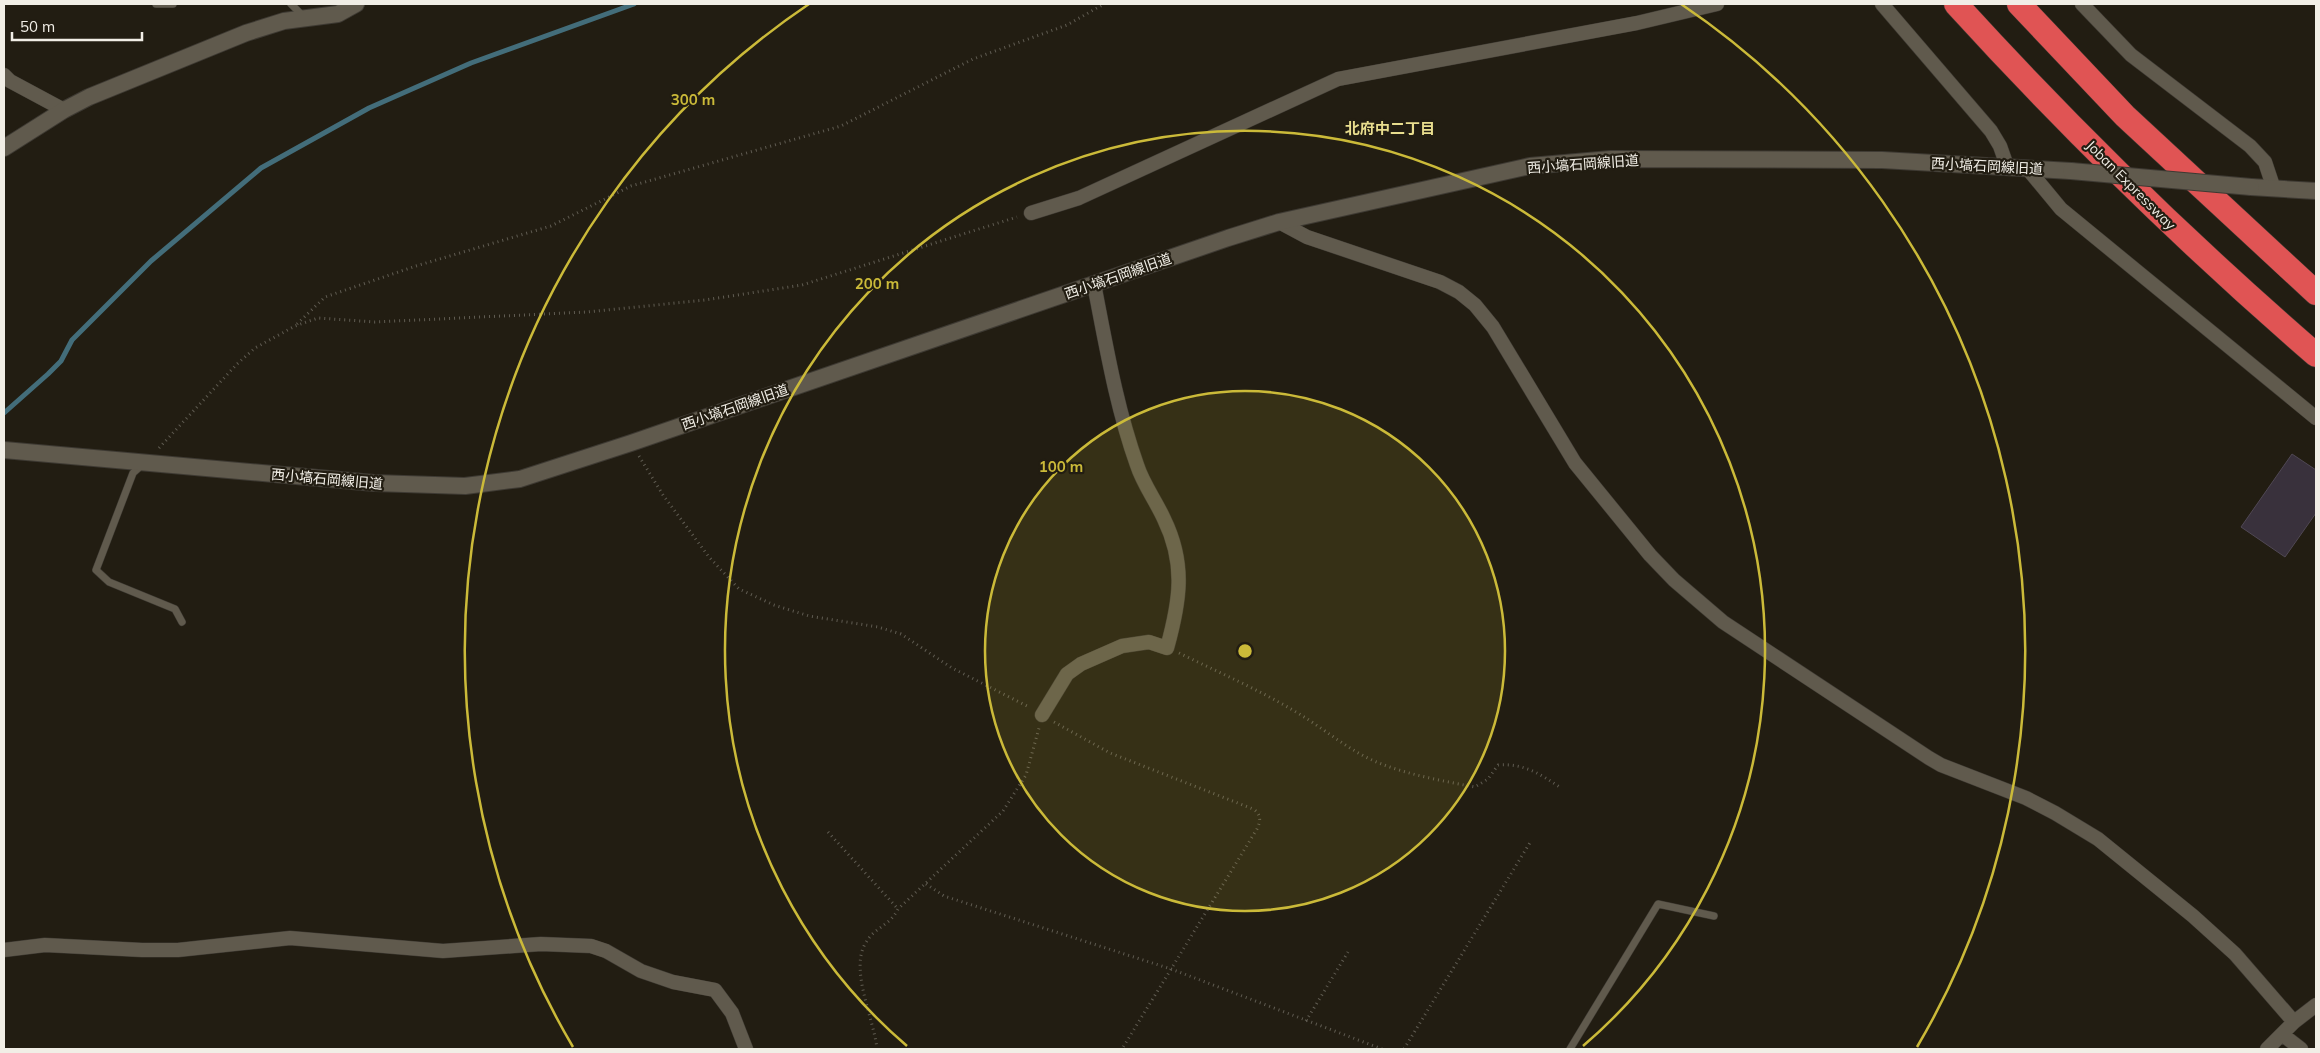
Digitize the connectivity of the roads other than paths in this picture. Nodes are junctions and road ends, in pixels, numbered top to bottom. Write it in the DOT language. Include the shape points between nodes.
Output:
graph roads {
  1 [pos="156,4"];
  2 [pos="173,4"];
  3 [pos="291,4"];
  4 [pos="356,4"];
  5 [pos="1717,4"];
  6 [pos="1882,4"];
  7 [pos="1956,4"];
  8 [pos="2019,4"];
  9 [pos="2082,4"];
  10 [pos="306,19"];
  11 [pos="6,80"];
  12 [pos="64,110"];
  13 [pos="4,148"];
  14 [pos="2007,166"];
  15 [pos="2027,168"];
  16 [pos="2274,189"];
  17 [pos="2316,192"];
  18 [pos="1030,213"];
  19 [pos="1279,222"];
  20 [pos="1094,284"];
  21 [pos="2316,293"];
  22 [pos="2316,355"];
  23 [pos="2316,418"];
  24 [pos="4,450"];
  25 [pos="144,463"];
  26 [pos="182,622"];
  27 [pos="1042,715"];
  28 [pos="1714,916"];
  29 [pos="4,950"];
  30 [pos="2316,1005"];
  31 [pos="2294,1022"];
  32 [pos="2282,1035"];
  33 [pos="746,1049"];
  34 [pos="1570,1049"];
  35 [pos="2267,1049"];
  36 [pos="2301,1049"];
  1 -- 2 [label="lane"];
  3 -- 10 [label="lane"];
  4 -- 10 [label="street" via="338,14"];
  5 -- 18 [label="street" via="1637,23 1338,79 1079,198"];
  6 -- 14 [label="street" via="1991,131"];
  7 -- 22 [label="highway, Joban Expressway" via="2184,238"];
  8 -- 21 [label="highway" via="2125,116"];
  9 -- 16 [label="street" via="2131,55 2250,146 2265,162"];
  10 -- 12 [label="street" via="284,21 246,33"];
  11 -- 12 [label="street"];
  12 -- 13 [label="street"];
  14 -- 15 [label="street, 西小塙石岡線旧道"];
  14 -- 19 [label="street, 西小塙石岡線旧道" via="1882,160 1611,159 1530,166"];
  15 -- 16 [label="street, 西小塙石岡線旧道, bridge"];
  15 -- 23 [label="street" via="2061,209"];
  16 -- 17 [label="street, 西小塙石岡線旧道"];
  19 -- 20 [label="street, 西小塙石岡線旧道"];
  19 -- 31 [label="street" via="1307,237 1440,282 1459,292 1493,327 1575,462 1650,555 1700,603 1730,627 1929,758 2026,798 2098,839 2235,954"];
  20 -- 25 [label="street, 西小塙石岡線旧道" via="520,479 465,486 374,483"];
  20 -- 27 [label="street" via="1117,398 1137,467 1165,520 1175,549 1180,586 1177,611 1167,648 1149,642 1122,646 1081,664 1067,674"];
  24 -- 25 [label="street, 西小塙石岡線旧道"];
  25 -- 26 [label="lane" via="133,473 96,570 109,582 175,608"];
  28 -- 34 [label="lane" via="1658,904"];
  29 -- 33 [label="street" via="45,945 178,950 290,938 443,951 541,944 591,946 641,971 672,982 715,990 732,1013"];
  30 -- 31 [label="street"];
  31 -- 32 [label="street"];
  32 -- 35 [label="street"];
  32 -- 36 [label="street"];
}
